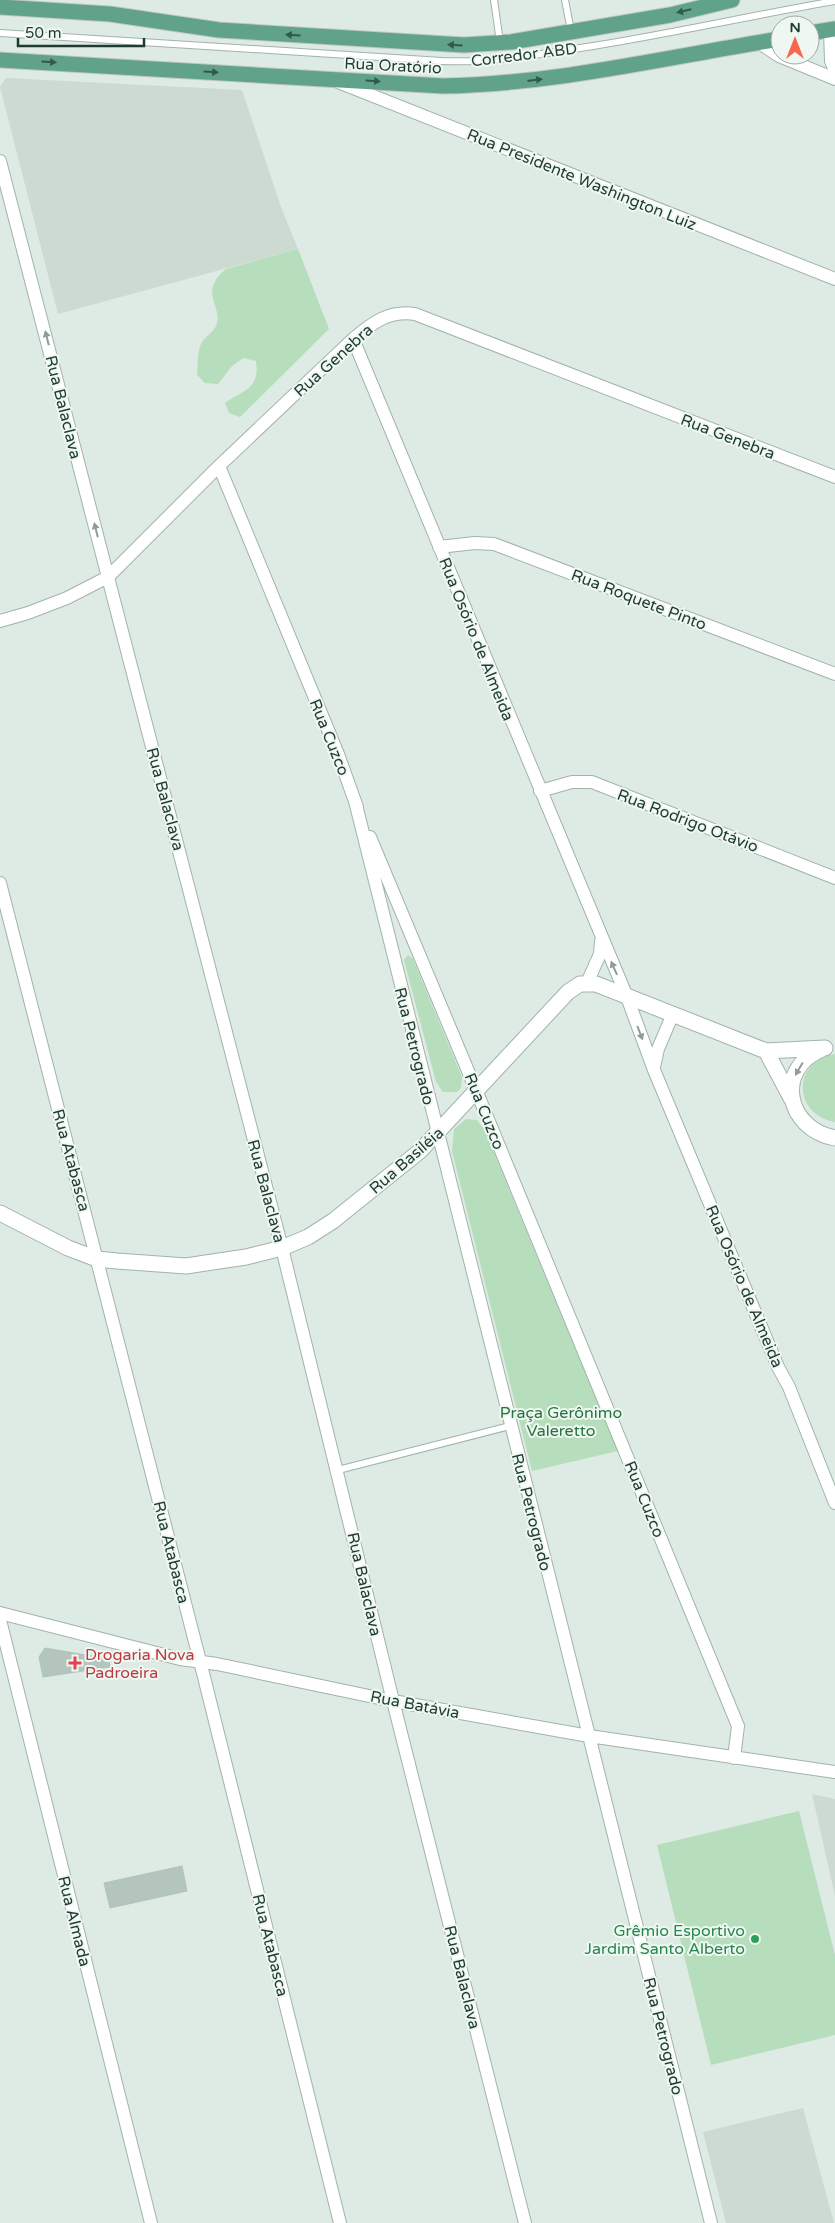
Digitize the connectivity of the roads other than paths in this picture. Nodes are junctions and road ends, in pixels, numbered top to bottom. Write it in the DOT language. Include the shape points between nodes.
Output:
graph roads {
  1 [pos="494,0"];
  2 [pos="566,0"];
  3 [pos="732,0"];
  4 [pos="835,1"];
  5 [pos="0,7"];
  6 [pos="832,30"];
  7 [pos="570,31"];
  8 [pos="0,33"];
  9 [pos="770,40"];
  10 [pos="758,42"];
  11 [pos="500,44"];
  12 [pos="0,60"];
  13 [pos="835,71"];
  14 [pos="329,78"];
  15 [pos="835,79"];
  16 [pos="0,161"];
  17 [pos="835,279"];
  18 [pos="353,339"];
  19 [pos="219,466"];
  20 [pos="835,477"];
  21 [pos="439,547"];
  22 [pos="108,577"];
  23 [pos="0,621"];
  24 [pos="835,674"];
  25 [pos="540,791"];
  26 [pos="355,801"];
  27 [pos="835,878"];
  28 [pos="0,883"];
  29 [pos="601,939"];
  30 [pos="588,983"];
  31 [pos="627,997"];
  32 [pos="672,1016"];
  33 [pos="830,1047"];
  34 [pos="766,1051"];
  35 [pos="654,1070"];
  36 [pos="476,1090"];
  37 [pos="793,1103"];
  38 [pos="816,1132"];
  39 [pos="438,1135"];
  40 [pos="835,1138"];
  41 [pos="835,1147"];
  42 [pos="0,1213"];
  43 [pos="282,1248"];
  44 [pos="97,1258"];
  45 [pos="510,1426"];
  46 [pos="821,1466"];
  47 [pos="338,1470"];
  48 [pos="835,1470"];
  49 [pos="835,1503"];
  50 [pos="0,1613"];
  51 [pos="0,1620"];
  52 [pos="199,1661"];
  53 [pos="393,1700"];
  54 [pos="589,1736"];
  55 [pos="734,1758"];
  56 [pos="835,1772"];
  57 [pos="151,2223"];
  58 [pos="340,2223"];
  59 [pos="525,2223"];
  60 [pos="710,2223"];
  1 -- 11 [label="lane"];
  2 -- 7 [label="lane"];
  3 -- 7 [label="main road, Rua Oratório, one-way" via="670,15"];
  4 -- 8 [label="lane, Corredor ABD" via="679,32 483,61"];
  11 -- 5 [label="main road, Rua Oratório, one-way" via="441,44 220,30 118,15"];
  6 -- 13 [label="street" via="831,60"];
  7 -- 11 [label="main road, Rua Oratório"];
  9 -- 10 [label="main road, Rua Oratório"];
  14 -- 10 [label="main road, Rua Oratório, one-way" via="443,86 495,84 543,79"];
  10 -- 15 [label="street" via="779,56"];
  12 -- 14 [label="main road, Rua Oratório, one-way"];
  14 -- 17 [label="street, Rua Presidente Washington Luiz"];
  22 -- 16 [label="street, Rua Balaclava, one-way"];
  18 -- 19 [label="street, Rua Genebra"];
  18 -- 20 [label="street, Rua Genebra" via="382,318 399,313 415,314"];
  18 -- 21 [label="street, Rua Osório de Almeida"];
  19 -- 22 [label="street, Rua Genebra"];
  19 -- 26 [label="street, Rua Cuzco"];
  21 -- 24 [label="street, Rua Roquete Pinto" via="494,544"];
  21 -- 25 [label="street, Rua Osório de Almeida"];
  22 -- 23 [label="street, Rua Genebra" via="67,598"];
  22 -- 43 [label="street, Rua Balaclava"];
  25 -- 27 [label="street, Rua Rodrigo Otávio" via="572,782 592,782"];
  25 -- 29 [label="street, Rua Osório de Almeida"];
  26 -- 36 [label="street, Rua Cuzco"];
  26 -- 39 [label="street, Rua Petrogrado"];
  28 -- 44 [label="street, Rua Atabasca"];
  29 -- 30 [label="street" via="600,954"];
  31 -- 29 [label="street, Rua Osório de Almeida, one-way"];
  30 -- 31 [label="street"];
  30 -- 36 [label="street, Rua Basiléia" via="568,992"];
  31 -- 32 [label="street"];
  31 -- 35 [label="street, Rua Osório de Almeida, one-way"];
  32 -- 34 [label="street"];
  32 -- 35 [label="street" via="658,1049"];
  33 -- 34 [label="street"];
  33 -- 37 [label="street, one-way" via="807,1057 798,1069 793,1083"];
  34 -- 37 [label="street"];
  35 -- 46 [label="street, Rua Osório de Almeida"];
  36 -- 39 [label="street, Rua Basiléia"];
  36 -- 55 [label="street, Rua Cuzco" via="738,1726"];
  37 -- 38 [label="street" via="799,1117"];
  38 -- 40 [label="street"];
  38 -- 41 [label="street"];
  39 -- 43 [label="street, Rua Basiléia" via="333,1221"];
  39 -- 45 [label="street, Rua Petrogrado"];
  42 -- 44 [label="street, Rua Basiléia" via="43,1236"];
  43 -- 44 [label="street, Rua Basiléia" via="238,1259 186,1266"];
  43 -- 47 [label="street, Rua Balaclava"];
  44 -- 52 [label="street, Rua Atabasca"];
  45 -- 47 [label="lane"];
  45 -- 54 [label="street, Rua Petrogrado"];
  46 -- 48 [label="street"];
  46 -- 49 [label="street, Rua Osório de Almeida"];
  47 -- 53 [label="street, Rua Balaclava"];
  50 -- 52 [label="street, Rua Batávia" via="180,1659"];
  51 -- 57 [label="street, Rua Almada"];
  52 -- 53 [label="street, Rua Batávia"];
  52 -- 58 [label="street, Rua Atabasca"];
  53 -- 54 [label="street, Rua Batávia"];
  53 -- 59 [label="street, Rua Balaclava"];
  54 -- 55 [label="street, Rua Batávia"];
  54 -- 60 [label="street, Rua Petrogrado"];
  55 -- 56 [label="street, Rua Batávia"];
}
